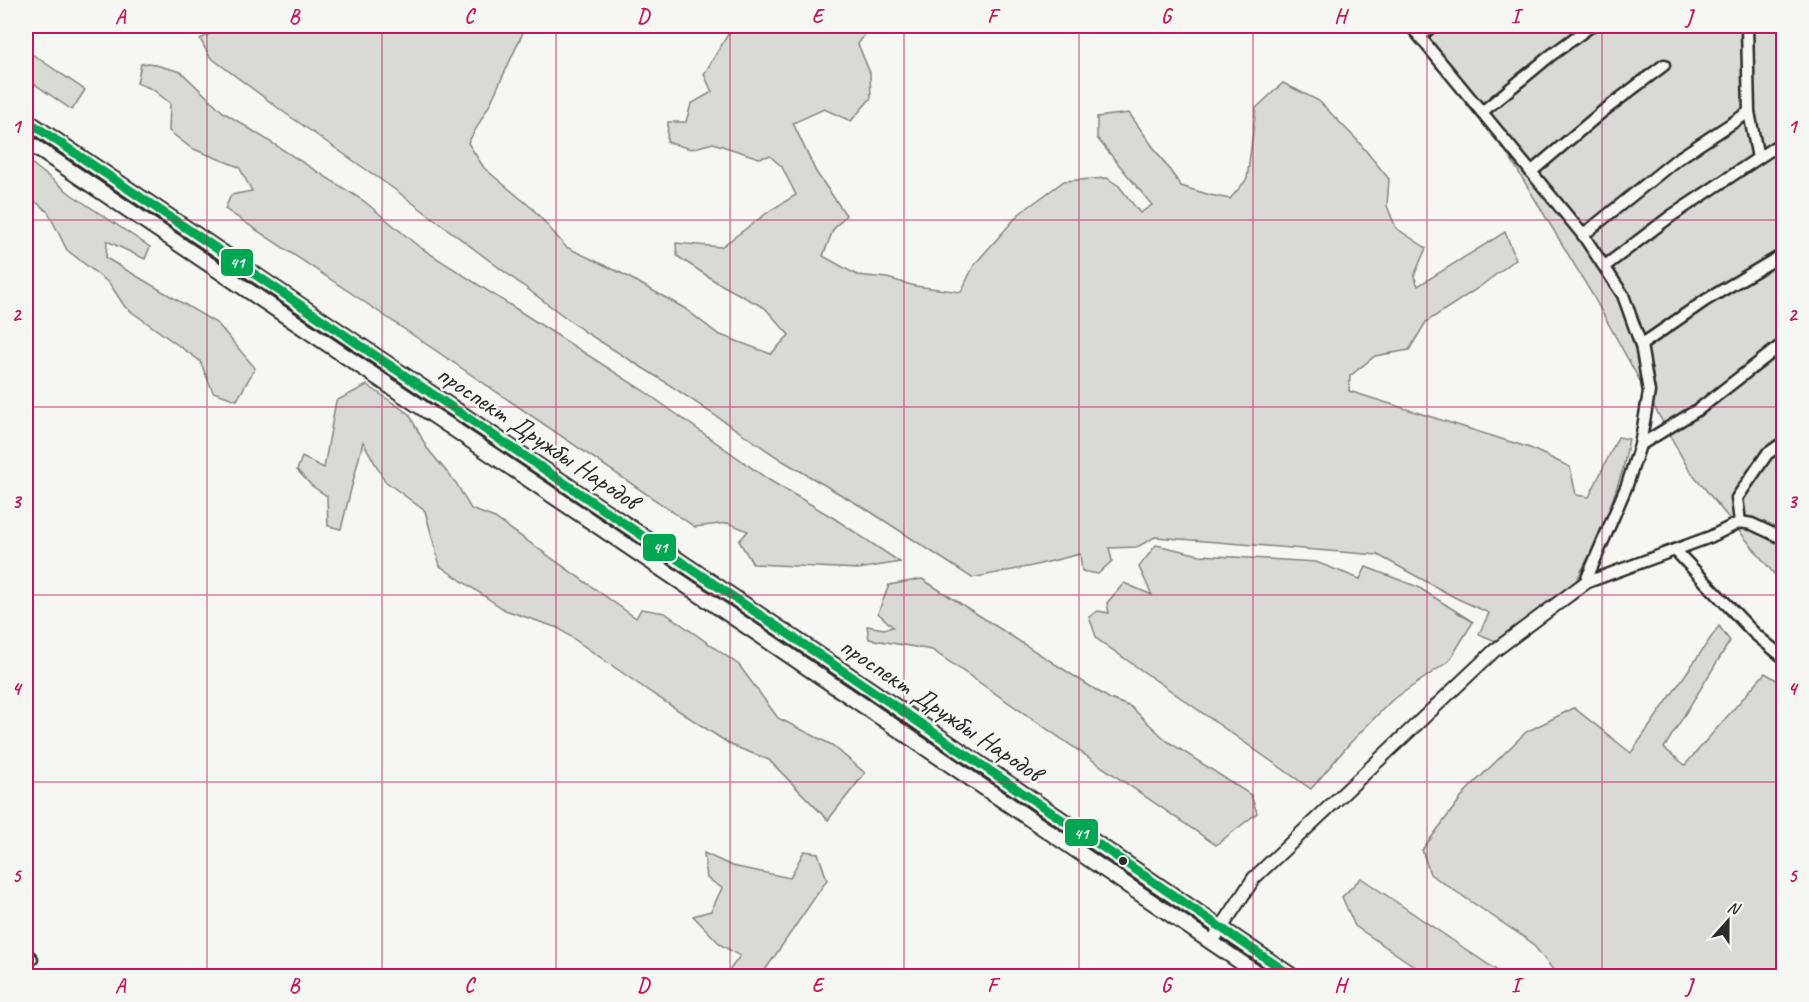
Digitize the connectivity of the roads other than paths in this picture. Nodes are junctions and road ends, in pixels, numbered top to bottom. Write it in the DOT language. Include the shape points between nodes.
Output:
graph roads {
  1 [pos="1411,26"];
  2 [pos="1432,26"];
  3 [pos="1591,26"];
  4 [pos="1747,26"];
  5 [pos="1420,36"];
  6 [pos="1664,65"];
  7 [pos="1482,112"];
  8 [pos="1749,112"];
  9 [pos="26,120"];
  10 [pos="26,141"];
  11 [pos="1784,141"];
  12 [pos="1758,158"];
  13 [pos="1531,172"];
  14 [pos="1583,235"];
  15 [pos="1784,254"];
  16 [pos="1605,266"];
  17 [pos="1784,343"];
  18 [pos="1641,345"];
  19 [pos="1784,442"];
  20 [pos="1640,445"];
  21 [pos="1740,522"];
  22 [pos="1784,539"];
  23 [pos="1675,550"];
  24 [pos="1585,584"];
  25 [pos="1784,658"];
  26 [pos="1222,928"];
  27 [pos="1212,942"];
  28 [pos="1261,976"];
  29 [pos="1292,976"];
  1 -- 5 [label="street"];
  2 -- 5 [label="street"];
  3 -- 7 [label="street"];
  4 -- 8 [label="street"];
  5 -- 7 [label="street"];
  6 -- 13 [label="street"];
  7 -- 13 [label="street"];
  8 -- 12 [label="street"];
  8 -- 14 [label="street" via="1676,160"];
  9 -- 26 [label="main road, проспект Дружбы Народов"];
  10 -- 27 [label="main road, проспект Дружбы Народов"];
  11 -- 12 [label="street"];
  12 -- 16 [label="street"];
  13 -- 14 [label="street"];
  14 -- 16 [label="street"];
  15 -- 18 [label="street" via="1706,300"];
  16 -- 18 [label="street" via="1623,295"];
  17 -- 20 [label="street" via="1699,409"];
  18 -- 20 [label="street" via="1649,392"];
  19 -- 21 [label="street" via="1767,454 1737,498"];
  20 -- 24 [label="street"];
  21 -- 22 [label="street"];
  21 -- 23 [label="street"];
  23 -- 24 [label="street"];
  23 -- 25 [label="street" via="1755,634"];
  24 -- 26 [label="street" via="1494,651 1254,878"];
  26 -- 27 [label="street"];
  26 -- 29 [label="main road, проспект Дружбы Народов"];
  27 -- 28 [label="main road, проспект Дружбы Народов"];
}
